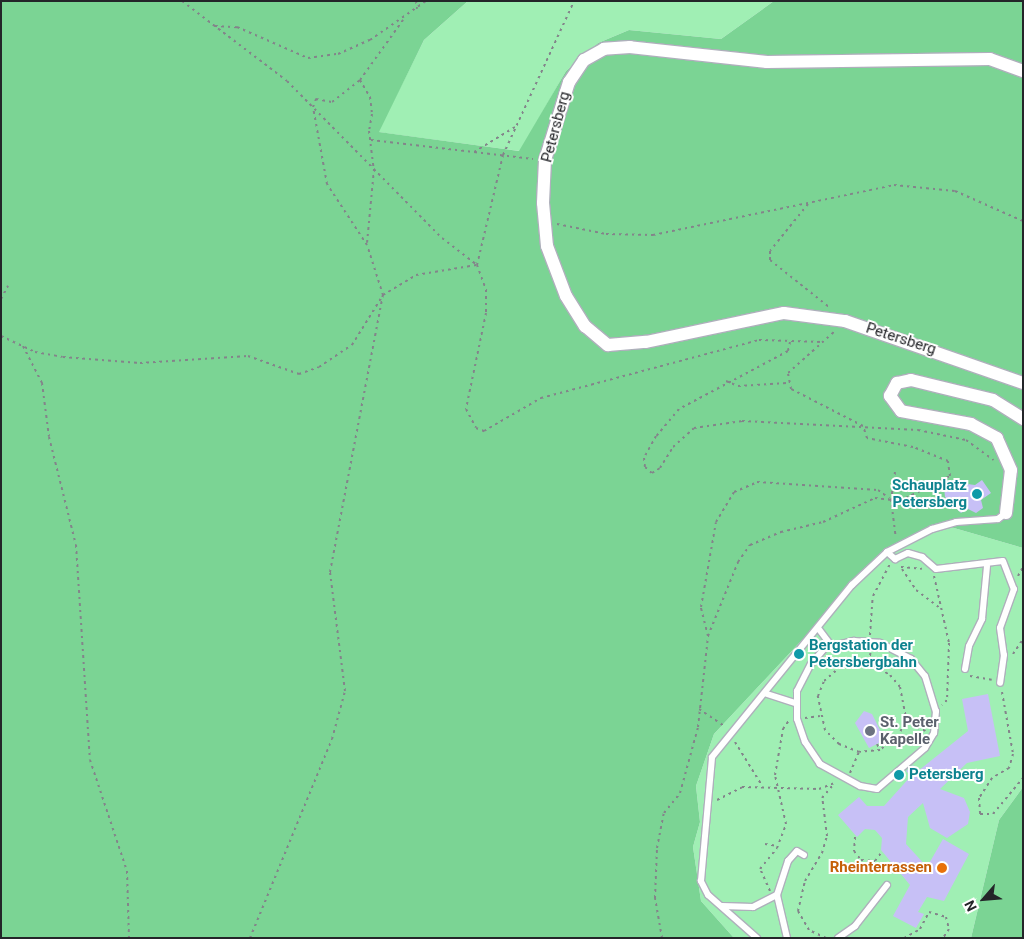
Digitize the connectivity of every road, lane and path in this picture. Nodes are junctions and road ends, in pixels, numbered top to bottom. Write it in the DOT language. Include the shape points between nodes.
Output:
graph roads {
  1 [pos="182,1"];
  2 [pos="416,1"];
  3 [pos="426,1"];
  4 [pos="574,1"];
  5 [pos="417,9"];
  6 [pos="403,20"];
  7 [pos="215,26"];
  8 [pos="1023,70"];
  9 [pos="360,80"];
  10 [pos="313,106"];
  11 [pos="516,126"];
  12 [pos="371,140"];
  13 [pos="474,152"];
  14 [pos="503,155"];
  15 [pos="545,160"];
  16 [pos="374,169"];
  17 [pos="808,204"];
  18 [pos="1023,221"];
  19 [pos="544,222"];
  20 [pos="367,245"];
  21 [pos="477,265"];
  22 [pos="8,286"];
  23 [pos="383,295"];
  24 [pos="1,299"];
  25 [pos="845,321"];
  26 [pos="1,336"];
  27 [pos="790,342"];
  28 [pos="23,346"];
  29 [pos="726,381"];
  30 [pos="788,383"];
  31 [pos="1023,383"];
  32 [pos="1023,419"];
  33 [pos="863,426"];
  34 [pos="1011,470"];
  35 [pos="895,472"];
  36 [pos="891,499"];
  37 [pos="1006,513"];
  38 [pos="887,552"];
  39 [pos="895,559"];
  40 [pos="987,566"];
  41 [pos="902,568"];
  42 [pos="933,569"];
  43 [pos="940,608"];
  44 [pos="818,628"];
  45 [pos="708,636"];
  46 [pos="871,642"];
  47 [pos="831,645"];
  48 [pos="869,662"];
  49 [pos="965,669"];
  50 [pos="1000,683"];
  51 [pos="767,694"];
  52 [pos="795,703"];
  53 [pos="699,709"];
  54 [pos="936,711"];
  55 [pos="820,716"];
  56 [pos="797,719"];
  57 [pos="905,723"];
  58 [pos="730,731"];
  59 [pos="934,733"];
  60 [pos="877,744"];
  61 [pos="880,750"];
  62 [pos="859,752"];
  63 [pos="1023,778"];
  64 [pos="845,780"];
  65 [pos="761,784"];
  66 [pos="778,788"];
  67 [pos="708,805"];
  68 [pos="854,837"];
  69 [pos="766,844"];
  70 [pos="778,846"];
  71 [pos="881,853"];
  72 [pos="804,855"];
  73 [pos="887,885"];
  74 [pos="776,896"];
  75 [pos="720,906"];
  76 [pos="914,935"];
  77 [pos="129,938"];
  78 [pos="250,938"];
  79 [pos="662,938"];
  80 [pos="757,938"];
  81 [pos="787,938"];
  82 [pos="826,938"];
  83 [pos="838,938"];
  84 [pos="904,938"];
  85 [pos="912,938"];
  86 [pos="944,938"];
  1 -- 7 [label="path"];
  2 -- 5 [label="path"];
  3 -- 5 [label="path"];
  4 -- 11 [label="path"];
  5 -- 6 [label="path"];
  6 -- 7 [label="path" via="338,54 308,58 237,27"];
  6 -- 9 [label="path"];
  7 -- 10 [label="path"];
  8 -- 15 [label="street, Petersberg" via="990,59 775,62 630,46 604,49 575,71"];
  9 -- 10 [label="path" via="332,102 316,99"];
  9 -- 12 [label="path" via="370,97"];
  10 -- 16 [label="path"];
  10 -- 20 [label="path" via="326,184"];
  11 -- 13 [label="path"];
  11 -- 14 [label="path"];
  12 -- 13 [label="path"];
  12 -- 16 [label="path"];
  13 -- 14 [label="path"];
  14 -- 15 [label="path"];
  14 -- 21 [label="path"];
  15 -- 19 [label="street, Petersberg"];
  16 -- 20 [label="path"];
  16 -- 21 [label="path" via="442,238"];
  17 -- 18 [label="path" via="894,185 938,187 972,196"];
  17 -- 19 [label="path" via="653,235 606,234"];
  17 -- 25 [label="path" via="770,251 770,260"];
  19 -- 25 [label="street, Petersberg" via="548,246 566,296 585,326 608,345 646,342 784,312"];
  20 -- 23 [label="path"];
  21 -- 23 [label="path" via="416,275"];
  21 -- 27 [label="path" via="486,290 486,313 466,409 468,419 484,431 522,406 548,396 759,340 784,338"];
  22 -- 24 [label="path"];
  23 -- 28 [label="path" via="352,345 320,367 299,374 248,356 140,363 63,357"];
  23 -- 78 [label="path" via="330,572 345,691 332,739"];
  25 -- 31 [label="street, Petersberg"];
  26 -- 28 [label="path"];
  27 -- 29 [label="path" via="788,351"];
  27 -- 30 [label="path" via="822,342 788,372"];
  28 -- 77 [label="path" via="42,383 49,438 76,545 90,760 127,872"];
  29 -- 30 [label="path" via="738,386"];
  29 -- 33 [label="path" via="680,409 656,436 644,458 645,467 652,473 660,468 673,447 694,428 742,421"];
  30 -- 33 [label="path"];
  32 -- 34 [label="street" via="993,400 911,380 892,389 892,402 900,411 987,430 1004,447"];
  33 -- 34 [label="path" via="966,440"];
  33 -- 36 [label="path" via="867,438 913,447 948,462 952,468 950,476 924,492 900,501"];
  34 -- 37 [label="street"];
  35 -- 36 [label="path"];
  36 -- 38 [label="path" via="897,537"];
  36 -- 45 [label="path" via="875,498 823,522 781,532 750,545 738,562"];
  36 -- 45 [label="path" via="878,490 798,482 757,482 734,492 716,522 700,607"];
  37 -- 38 [label="lane" via="998,519 956,522"];
  38 -- 39 [label="lane"];
  38 -- 44 [label="lane" via="852,585"];
  39 -- 41 [label="path"];
  39 -- 42 [label="lane" via="908,553 922,557"];
  39 -- 46 [label="path" via="872,596"];
  40 -- 42 [label="lane"];
  40 -- 49 [label="lane" via="982,619 969,646"];
  40 -- 50 [label="lane" via="1003,561 1014,589 1000,628 1004,655"];
  41 -- 42 [label="path"];
  41 -- 43 [label="path" via="916,590"];
  42 -- 43 [label="path"];
  43 -- 54 [label="path" via="950,666 947,700"];
  44 -- 47 [label="lane"];
  44 -- 51 [label="lane"];
  45 -- 53 [label="path"];
  46 -- 47 [label="lane"];
  46 -- 48 [label="path"];
  46 -- 54 [label="lane" via="898,650 911,659 925,676"];
  47 -- 52 [label="lane" via="803,676"];
  48 -- 55 [label="path" via="839,668 824,681 818,696"];
  48 -- 57 [label="path" via="890,675 900,687"];
  49 -- 50 [label="path" via="972,678"];
  50 -- 63 [label="path" via="1013,754 1009,768 992,778 979,798 980,814 993,814"];
  51 -- 52 [label="lane"];
  51 -- 58 [label="lane"];
  52 -- 56 [label="lane"];
  53 -- 58 [label="path"];
  53 -- 79 [label="path" via="680,792 664,814 657,848 655,898"];
  54 -- 59 [label="lane"];
  55 -- 56 [label="path"];
  55 -- 62 [label="path" via="839,744"];
  56 -- 64 [label="lane" via="804,742 820,764"];
  56 -- 66 [label="path" via="786,721 783,729 775,775"];
  57 -- 59 [label="path"];
  57 -- 61 [label="path" via="899,735"];
  58 -- 65 [label="path"];
  58 -- 67 [label="lane" via="712,757"];
  59 -- 64 [label="lane" via="925,748 877,789"];
  60 -- 61 [label="path"];
  61 -- 62 [label="path"];
  62 -- 64 [label="path"];
  65 -- 66 [label="path"];
  65 -- 67 [label="path" via="742,787"];
  66 -- 70 [label="path" via="786,824"];
  66 -- 82 [label="path" via="832,786 822,798 827,836 822,853 805,882 798,911 809,930"];
  67 -- 75 [label="lane" via="701,881 708,895"];
  68 -- 71 [label="path" via="854,851 861,860 875,861"];
  69 -- 70 [label="path"];
  70 -- 74 [label="path" via="760,869 764,883"];
  72 -- 74 [label="lane" via="797,851 788,861"];
  73 -- 83 [label="lane" via="856,926"];
  74 -- 75 [label="lane" via="753,907"];
  74 -- 81 [label="lane"];
  75 -- 80 [label="lane"];
  76 -- 84 [label="path"];
  76 -- 85 [label="path"];
  76 -- 86 [label="path" via="929,912 946,918 949,929"];
}
